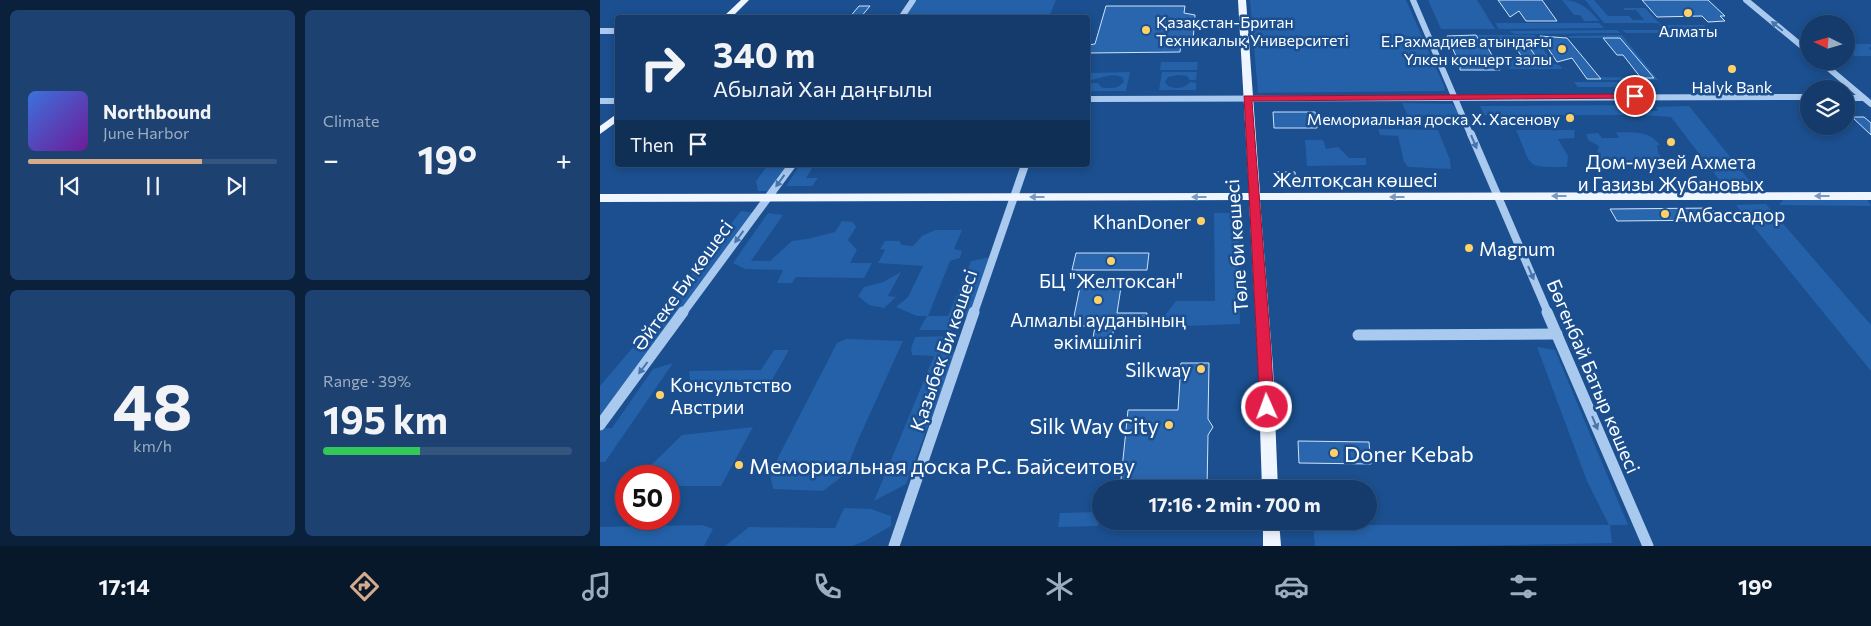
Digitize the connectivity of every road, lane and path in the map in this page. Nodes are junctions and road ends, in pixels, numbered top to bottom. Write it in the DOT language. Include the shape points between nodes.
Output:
graph roads {
  1 [pos="745,0"];
  2 [pos="913,0"];
  3 [pos="1242,0"];
  4 [pos="1414,0"];
  5 [pos="1746,0"];
  6 [pos="729,15"];
  7 [pos="903,15"];
  8 [pos="615,31"];
  9 [pos="600,32"];
  10 [pos="1800,45"];
  11 [pos="1830,70"];
  12 [pos="1455,97"];
  13 [pos="1800,97"];
  14 [pos="1247,98"];
  15 [pos="1855,98"];
  16 [pos="1863,98"];
  17 [pos="1871,98"];
  18 [pos="1090,99"];
  19 [pos="600,101"];
  20 [pos="615,101"];
  21 [pos="1871,104"];
  22 [pos="615,118"];
  23 [pos="600,131"];
  24 [pos="791,167"];
  25 [pos="1023,167"];
  26 [pos="1498,196"];
  27 [pos="1871,196"];
  28 [pos="1014,197"];
  29 [pos="1253,197"];
  30 [pos="600,198"];
  31 [pos="768,198"];
  32 [pos="1557,334"];
  33 [pos="1358,335"];
  34 [pos="600,425"];
  35 [pos="1270,480"];
  36 [pos="1271,530"];
  37 [pos="894,546"];
  38 [pos="1272,546"];
  39 [pos="1648,546"];
  1 -- 6 [label="main road"];
  2 -- 7 [label="street"];
  3 -- 14 [label="main road, Төле би көшесі"];
  4 -- 12 [label="street, Бөгенбай Батыр көшесі"];
  10 -- 5 [label="street, one-way"];
  8 -- 9 [label="street"];
  11 -- 16 [label="street"];
  12 -- 13 [label="street"];
  12 -- 14 [label="street"];
  12 -- 26 [label="street, Бөгенбай Батыр көшесі, one-way"];
  14 -- 18 [label="street"];
  14 -- 29 [label="main road, Төле би көшесі"];
  15 -- 16 [label="street"];
  16 -- 17 [label="street"];
  16 -- 21 [label="street"];
  19 -- 20 [label="street"];
  22 -- 23 [label="main road"];
  24 -- 31 [label="street, Әйтеке Би көшесі, one-way"];
  25 -- 28 [label="street, Қазыбек Би көшесі"];
  27 -- 26 [label="main road, Желтоқсан көшесі, one-way"];
  26 -- 29 [label="main road, Желтоқсан көшесі, one-way"];
  26 -- 32 [label="street, Бөгенбай Батыр көшесі, one-way"];
  29 -- 28 [label="main road, Желтоқсан көшесі, one-way"];
  28 -- 31 [label="main road, Желтоқсан көшесі"];
  28 -- 37 [label="street, Қазыбек Би көшесі"];
  29 -- 35 [label="main road, Төле би көшесі" via="1265,350"];
  30 -- 31 [label="main road, Желтоқсан көшесі"];
  31 -- 34 [label="street, Әйтеке Би көшесі, one-way"];
  32 -- 33 [label="street"];
  32 -- 39 [label="street, Бөгенбай Батыр көшесі, one-way"];
  36 -- 38 [label="main road"];
}
